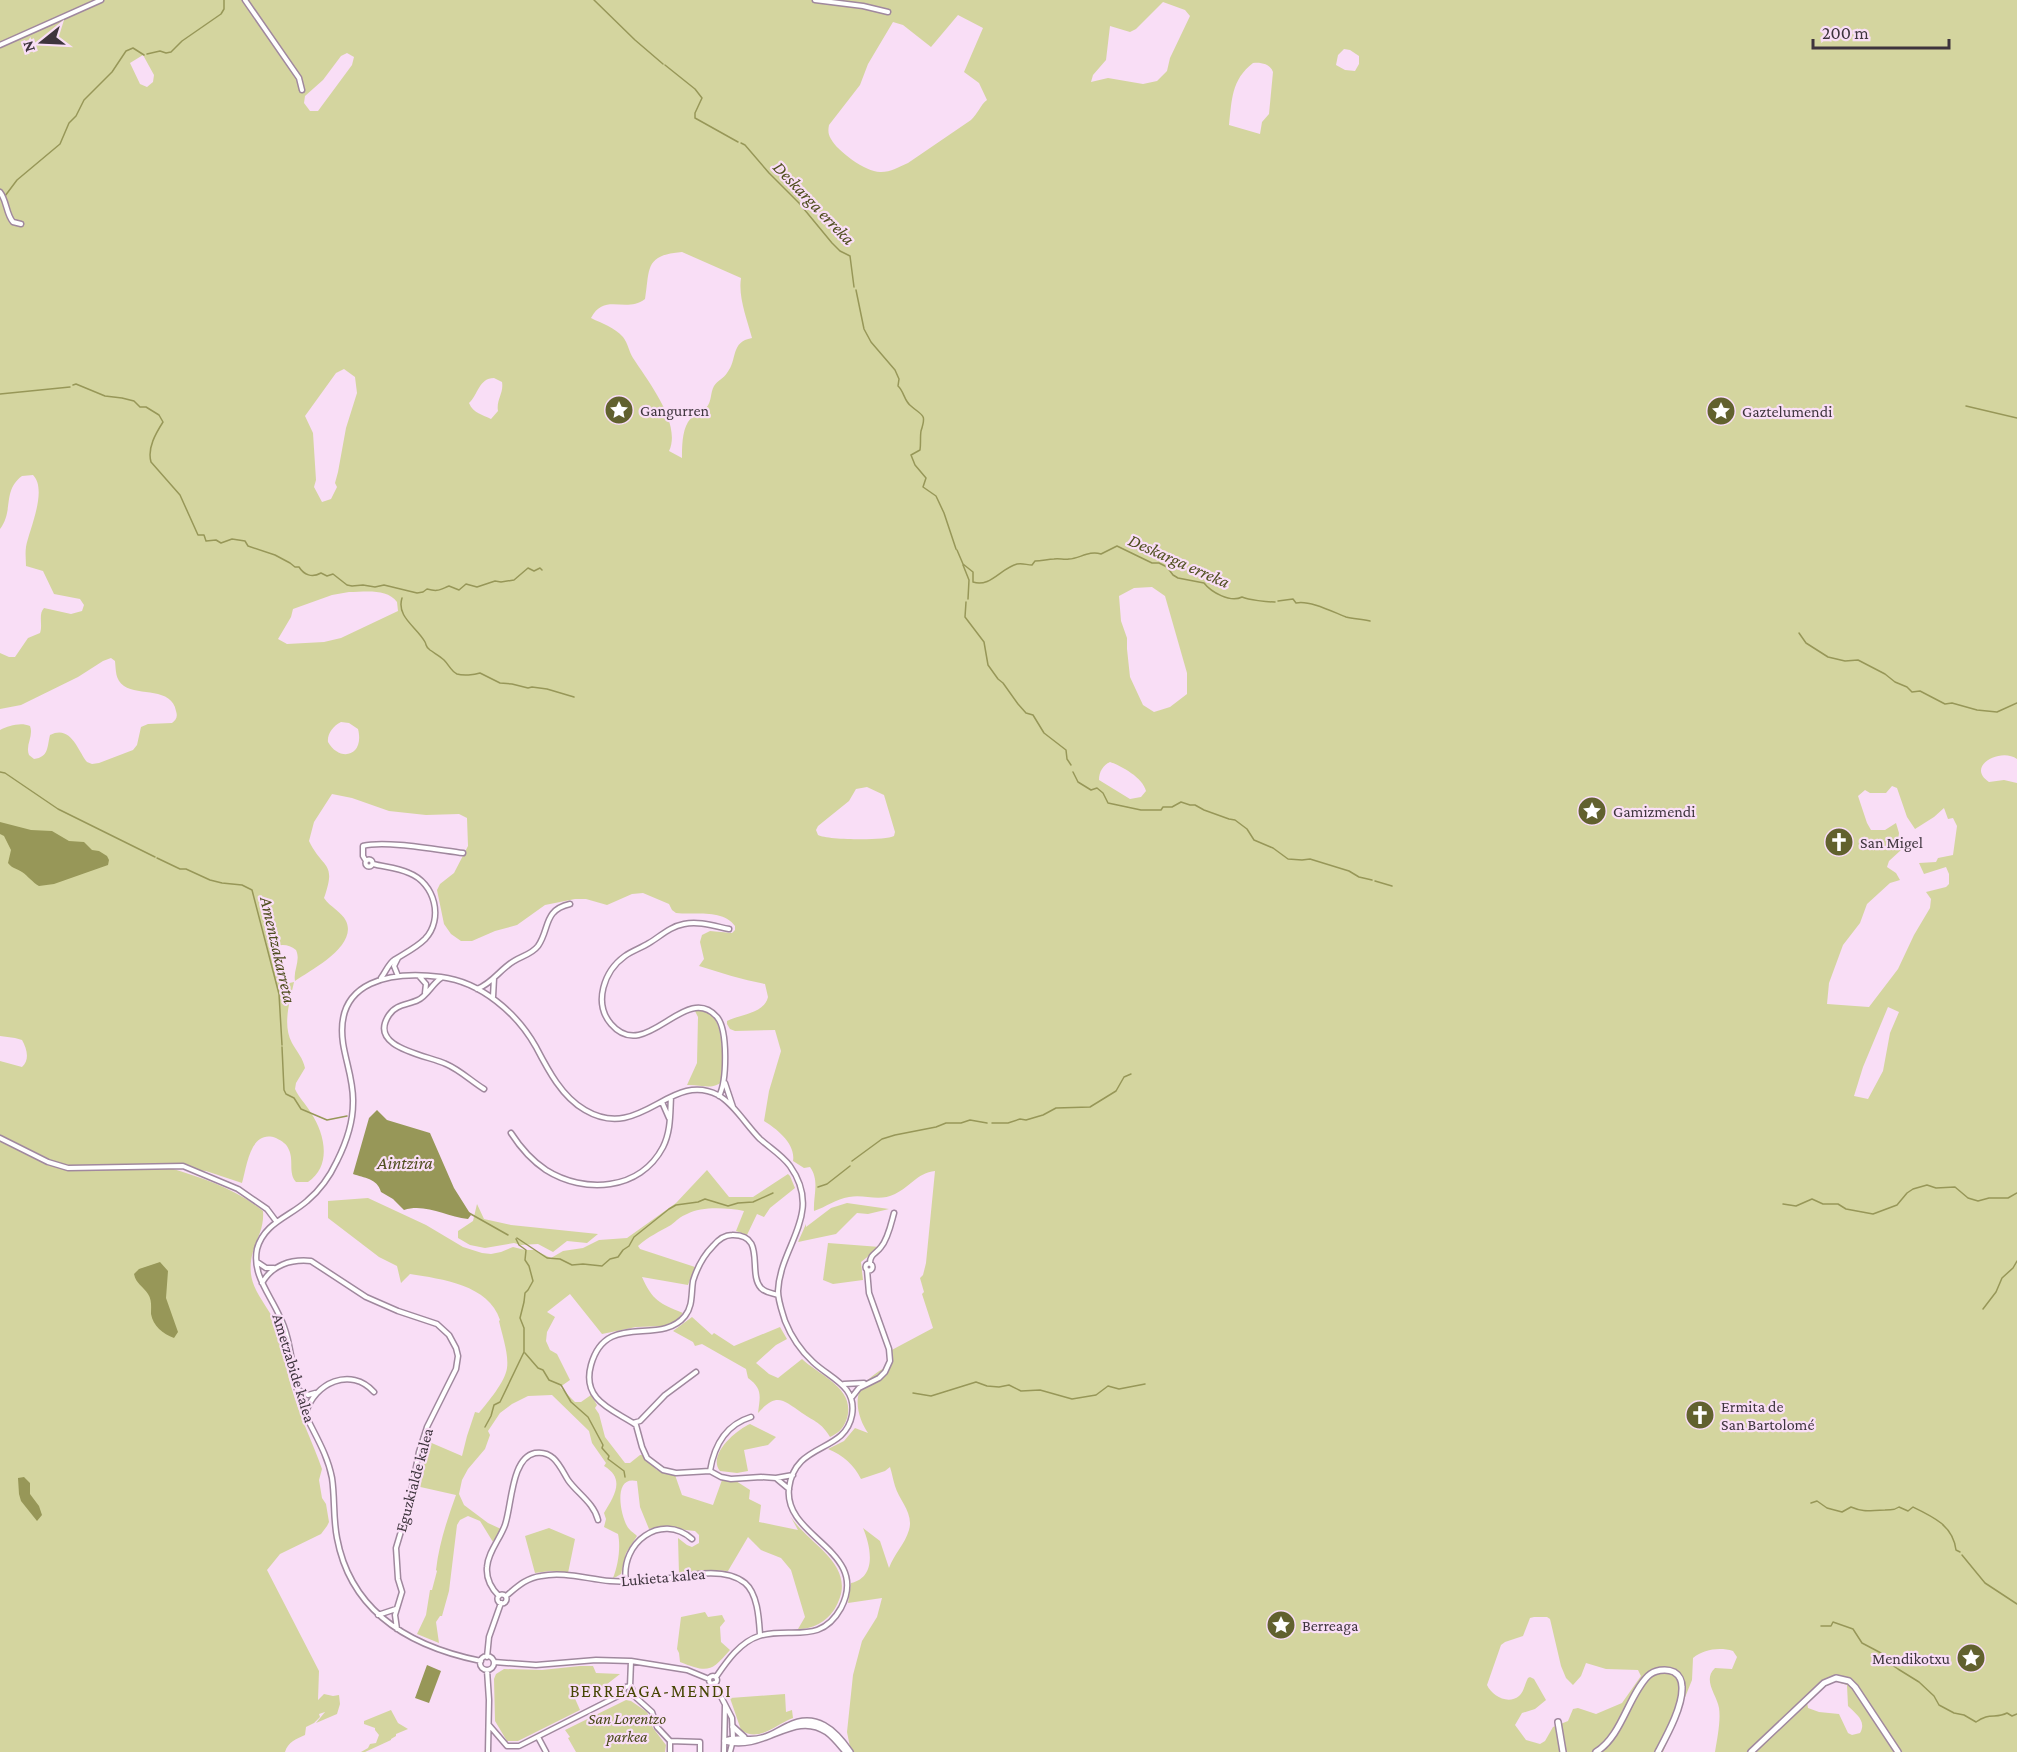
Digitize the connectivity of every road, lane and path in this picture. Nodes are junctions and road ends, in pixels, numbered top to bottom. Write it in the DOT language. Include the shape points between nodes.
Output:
graph roads {
  1 [pos="101,0"];
  2 [pos="245,0"];
  3 [pos="815,0"];
  4 [pos="888,12"];
  5 [pos="0,45"];
  6 [pos="302,90"];
  7 [pos="0,192"];
  8 [pos="21,224"];
  9 [pos="463,853"];
  10 [pos="570,904"];
  11 [pos="729,929"];
  12 [pos="391,967"];
  13 [pos="398,976"];
  14 [pos="418,976"];
  15 [pos="390,977"];
  16 [pos="430,977"];
  17 [pos="441,977"];
  18 [pos="380,979"];
  19 [pos="426,984"];
  20 [pos="432,985"];
  21 [pos="491,985"];
  22 [pos="477,989"];
  23 [pos="486,993"];
  24 [pos="425,994"];
  25 [pos="493,999"];
  26 [pos="724,1082"];
  27 [pos="484,1089"];
  28 [pos="719,1096"];
  29 [pos="671,1097"];
  30 [pos="662,1102"];
  31 [pos="734,1110"];
  32 [pos="670,1122"];
  33 [pos="511,1133"];
  34 [pos="0,1138"];
  35 [pos="894,1213"];
  36 [pos="276,1221"];
  37 [pos="257,1262"];
  38 [pos="266,1271"];
  39 [pos="258,1273"];
  40 [pos="262,1283"];
  41 [pos="778,1295"];
  42 [pos="696,1372"];
  43 [pos="866,1383"];
  44 [pos="844,1384"];
  45 [pos="297,1389"];
  46 [pos="374,1392"];
  47 [pos="309,1397"];
  48 [pos="851,1398"];
  49 [pos="301,1401"];
  50 [pos="306,1413"];
  51 [pos="644,1417"];
  52 [pos="751,1417"];
  53 [pos="633,1423"];
  54 [pos="639,1433"];
  55 [pos="710,1471"];
  56 [pos="793,1475"];
  57 [pos="776,1478"];
  58 [pos="789,1489"];
  59 [pos="598,1520"];
  60 [pos="692,1539"];
  61 [pos="626,1581"];
  62 [pos="499,1596"];
  63 [pos="506,1596"];
  64 [pos="501,1603"];
  65 [pos="393,1613"];
  66 [pos="378,1615"];
  67 [pos="386,1622"];
  68 [pos="759,1624"];
  69 [pos="397,1630"];
  70 [pos="767,1634"];
  71 [pos="760,1635"];
  72 [pos="487,1657"];
  73 [pos="481,1661"];
  74 [pos="631,1661"];
  75 [pos="494,1662"];
  76 [pos="487,1670"];
  77 [pos="716,1677"];
  78 [pos="709,1678"];
  79 [pos="714,1683"];
  80 [pos="630,1687"];
  81 [pos="624,1693"];
  82 [pos="632,1694"];
  83 [pos="725,1705"];
  84 [pos="1558,1722"];
  85 [pos="489,1725"];
  86 [pos="733,1727"];
  87 [pos="537,1737"];
  88 [pos="751,1739"];
  89 [pos="670,1741"];
  90 [pos="730,1741"];
  91 [pos="745,1746"];
  92 [pos="488,1752"];
  93 [pos="546,1752"];
  94 [pos="670,1752"];
  95 [pos="700,1752"];
  96 [pos="724,1752"];
  97 [pos="730,1752"];
  98 [pos="735,1752"];
  99 [pos="848,1752"];
  100 [pos="1563,1752"];
  101 [pos="1596,1752"];
  102 [pos="1658,1752"];
  103 [pos="1751,1752"];
  104 [pos="1898,1752"];
  1 -- 5 [label="street"];
  2 -- 6 [label="street" via="299,78"];
  3 -- 4 [label="street"];
  7 -- 8 [label="street" via="10,218"];
  9 -- 12 [label="street" via="363,846 368,866 410,873 428,887 434,900 435,921 428,935 390,963"];
  10 -- 21 [label="street" via="557,908 536,948 513,961 494,977"];
  11 -- 26 [label="street" via="699,922 666,930 616,964 602,995 610,1023 628,1034 648,1033 694,1007 712,1012 723,1028"];
  12 -- 13 [label="street"];
  12 -- 15 [label="street"];
  12 -- 18 [label="street"];
  13 -- 14 [label="street, Ametzabide kalea"];
  13 -- 15 [label="street, Ametzabide kalea"];
  14 -- 16 [label="street, Ametzabide kalea"];
  14 -- 19 [label="street"];
  15 -- 18 [label="street, Ametzabide kalea"];
  16 -- 17 [label="street, Ametzabide kalea"];
  16 -- 19 [label="street"];
  16 -- 20 [label="street"];
  17 -- 20 [label="street"];
  17 -- 22 [label="street, Ametzabide kalea"];
  18 -- 36 [label="street, Ametzabide kalea" via="355,997 343,1024 354,1107 345,1144 315,1193"];
  19 -- 24 [label="street"];
  20 -- 24 [label="street"];
  21 -- 22 [label="street"];
  21 -- 23 [label="street"];
  21 -- 25 [label="street"];
  22 -- 23 [label="street, Ametzabide kalea"];
  23 -- 25 [label="street, Ametzabide kalea"];
  24 -- 27 [label="street" via="391,1012 386,1023 388,1038 397,1047 455,1068"];
  25 -- 30 [label="street, Ametzabide kalea" via="526,1032 547,1069 585,1110 604,1118 627,1118"];
  26 -- 28 [label="street"];
  26 -- 31 [label="street"];
  28 -- 29 [label="street, Ametzabide kalea" via="693,1089"];
  28 -- 31 [label="street"];
  29 -- 30 [label="street, Ametzabide kalea"];
  29 -- 32 [label="street"];
  30 -- 32 [label="street"];
  31 -- 41 [label="street" via="783,1158 800,1188 801,1223 787,1253"];
  32 -- 33 [label="street" via="663,1146 649,1166 628,1180 604,1185 588,1185 553,1174 530,1158"];
  34 -- 36 [label="street" via="68,1168 183,1166 238,1188 267,1209"];
  35 -- 43 [label="street" via="882,1246 866,1265 868,1293 890,1361 879,1378"];
  36 -- 37 [label="street, Ametzabide kalea" via="260,1243"];
  37 -- 38 [label="street"];
  37 -- 39 [label="street, Ametzabide kalea"];
  38 -- 39 [label="street, Eguzkialde kalea"];
  38 -- 40 [label="street"];
  38 -- 65 [label="street, Eguzkialde kalea" via="286,1262 311,1261 366,1297 437,1324 456,1348 456,1369 427,1426 396,1548 402,1592"];
  39 -- 40 [label="street, Ametzabide kalea"];
  40 -- 45 [label="street, Ametzabide kalea" via="288,1339"];
  41 -- 44 [label="street" via="782,1314 801,1349 814,1364"];
  41 -- 53 [label="street" via="758,1284 755,1251 748,1241 728,1235 715,1243 697,1269 690,1306 680,1322 663,1329 629,1331 611,1338 596,1353 589,1375 595,1395 609,1411"];
  42 -- 51 [label="street"];
  43 -- 44 [label="street"];
  43 -- 48 [label="street"];
  44 -- 48 [label="street"];
  45 -- 47 [label="street"];
  45 -- 49 [label="street, Ametzabide kalea"];
  46 -- 47 [label="street" via="363,1381 354,1379 327,1384"];
  47 -- 49 [label="street"];
  47 -- 50 [label="street"];
  48 -- 56 [label="street" via="852,1416 843,1434 809,1453"];
  49 -- 50 [label="street, Ametzabide kalea"];
  50 -- 66 [label="street, Ametzabide kalea" via="330,1469 335,1533 341,1556 360,1596"];
  51 -- 53 [label="street"];
  51 -- 54 [label="street"];
  52 -- 55 [label="street" via="720,1439"];
  53 -- 54 [label="street"];
  54 -- 55 [label="street" via="644,1453 657,1467 670,1472"];
  55 -- 57 [label="street" via="731,1479"];
  56 -- 57 [label="street"];
  56 -- 58 [label="street"];
  57 -- 58 [label="street"];
  58 -- 70 [label="street" via="791,1508 800,1523 822,1540 841,1566 846,1592 836,1616 819,1629 801,1634"];
  59 -- 62 [label="street" via="555,1459 540,1453 525,1458 517,1470 505,1525 487,1566 490,1583"];
  60 -- 61 [label="street" via="671,1530 643,1536 627,1558"];
  61 -- 63 [label="street, Lukieta kalea" via="549,1575 529,1579"];
  61 -- 68 [label="street, Lukieta kalea" via="717,1573 733,1576 752,1592"];
  62 -- 63 [label="street"];
  62 -- 64 [label="street"];
  63 -- 64 [label="street"];
  64 -- 72 [label="street" via="489,1637"];
  65 -- 66 [label="street, Eguzkialde kalea"];
  65 -- 67 [label="street"];
  65 -- 69 [label="street"];
  66 -- 67 [label="street, Ametzabide kalea"];
  67 -- 69 [label="street, Ametzabide kalea"];
  68 -- 70 [label="street, Lukieta kalea"];
  68 -- 71 [label="street, Lukieta kalea"];
  69 -- 73 [label="street, Ametzabide kalea" via="442,1651"];
  70 -- 71 [label="street"];
  71 -- 77 [label="street" via="731,1656"];
  72 -- 73 [label="street"];
  72 -- 75 [label="street"];
  73 -- 76 [label="street"];
  74 -- 75 [label="street" via="536,1665"];
  74 -- 78 [label="street" via="687,1670"];
  74 -- 80 [label="street"];
  75 -- 76 [label="street"];
  76 -- 85 [label="street"];
  77 -- 78 [label="street"];
  77 -- 79 [label="street"];
  78 -- 79 [label="street"];
  79 -- 83 [label="street"];
  80 -- 81 [label="street"];
  80 -- 82 [label="street"];
  81 -- 82 [label="street"];
  81 -- 87 [label="street"];
  82 -- 89 [label="street" via="652,1712 657,1727"];
  83 -- 86 [label="street"];
  83 -- 90 [label="street"];
  84 -- 100 [label="street"];
  85 -- 87 [label="street" via="507,1746 519,1746"];
  85 -- 92 [label="street"];
  86 -- 88 [label="street"];
  86 -- 90 [label="street"];
  87 -- 93 [label="street"];
  88 -- 90 [label="street"];
  88 -- 99 [label="street" via="761,1739 794,1723 813,1722 835,1732"];
  89 -- 94 [label="street"];
  89 -- 95 [label="street" via="700,1742"];
  90 -- 91 [label="street"];
  90 -- 96 [label="street"];
  90 -- 97 [label="street"];
  91 -- 98 [label="street"];
  91 -- 99 [label="street" via="802,1726 813,1726 824,1730"];
  101 -- 102 [label="street" via="1610,1740 1646,1678 1666,1670 1679,1676 1683,1694"];
  103 -- 104 [label="street" via="1824,1683 1836,1677 1855,1687"];
}
